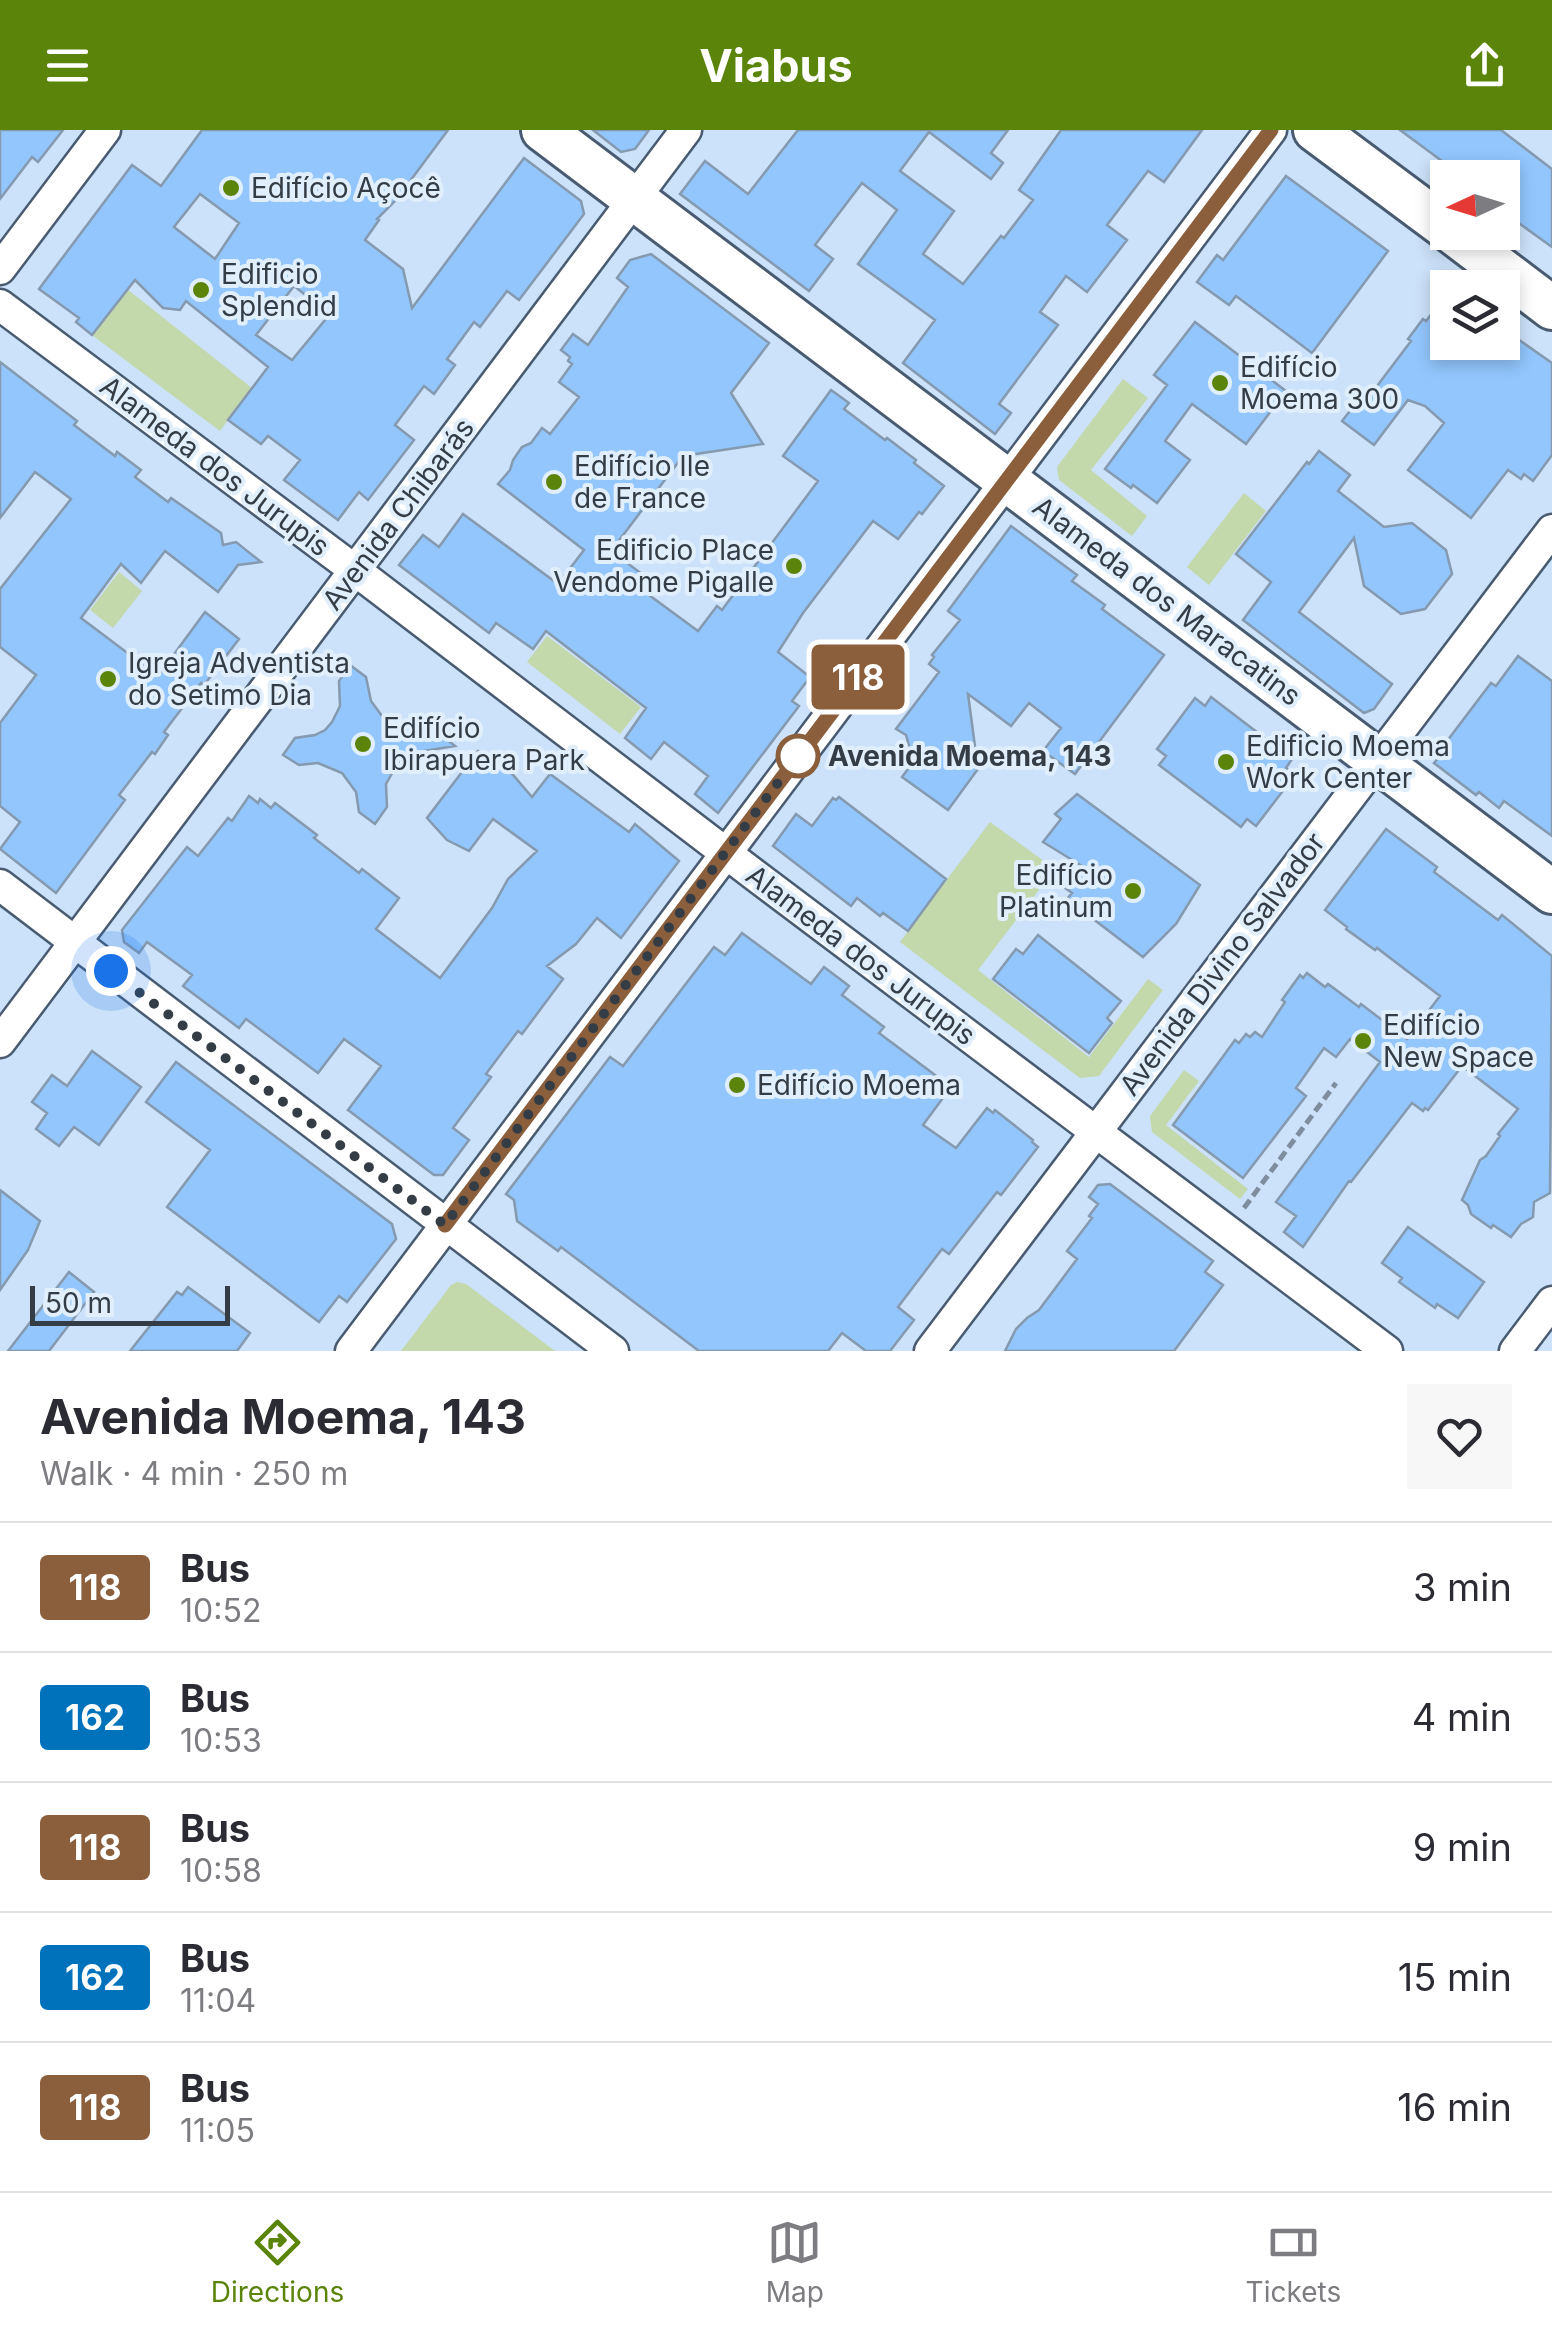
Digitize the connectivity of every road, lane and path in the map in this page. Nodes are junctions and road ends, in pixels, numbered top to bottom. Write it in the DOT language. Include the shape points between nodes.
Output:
graph roads {
  1 [pos="105,130"];
  2 [pos="543,130"];
  3 [pos="686,130"];
  4 [pos="1271,130"];
  5 [pos="1316,130"];
  6 [pos="635,200"];
  7 [pos="1430,216"];
  8 [pos="1475,250"];
  9 [pos="0,269"];
  10 [pos="0,305"];
  11 [pos="1552,308"];
  12 [pos="1006,480"];
  13 [pos="1552,530"];
  14 [pos="356,571"];
  15 [pos="1377,760"];
  16 [pos="725,853"];
  17 [pos="0,886"];
  18 [pos="1552,892"];
  19 [pos="74,943"];
  20 [pos="0,1042"];
  21 [pos="1336,1082"];
  22 [pos="1096,1131"];
  23 [pos="445,1225"];
  24 [pos="1228,1230"];
  25 [pos="1552,1302"];
  26 [pos="350,1351"];
  27 [pos="613,1351"];
  28 [pos="930,1351"];
  29 [pos="1387,1351"];
  30 [pos="1515,1351"];
  1 -- 9 [label="street"];
  2 -- 6 [label="main road, Alameda dos Maracatins"];
  3 -- 6 [label="street, Avenida Chibarás"];
  4 -- 12 [label="street"];
  5 -- 7 [label="main road"];
  6 -- 12 [label="main road, Alameda dos Maracatins"];
  6 -- 14 [label="street, Avenida Chibarás"];
  8 -- 11 [label="main road"];
  10 -- 14 [label="street, Alameda dos Jurupis"];
  12 -- 15 [label="main road, Alameda dos Maracatins"];
  12 -- 16 [label="street"];
  13 -- 15 [label="street, Avenida Divino Salvador"];
  14 -- 16 [label="street, Alameda dos Jurupis"];
  14 -- 19 [label="street, Avenida Chibarás"];
  15 -- 18 [label="main road, Alameda dos Maracatins"];
  15 -- 22 [label="street, Avenida Divino Salvador"];
  16 -- 22 [label="street, Alameda dos Jurupis"];
  16 -- 23 [label="street"];
  17 -- 19 [label="street"];
  19 -- 20 [label="street, Avenida Chibarás"];
  19 -- 23 [label="street"];
  21 -- 24 [label="path"];
  22 -- 24 [label="street, Alameda dos Jurupis"];
  22 -- 28 [label="street, Avenida Divino Salvador"];
  23 -- 26 [label="street"];
  23 -- 27 [label="street"];
  24 -- 29 [label="street, Alameda dos Jurupis"];
  25 -- 30 [label="street"];
}
